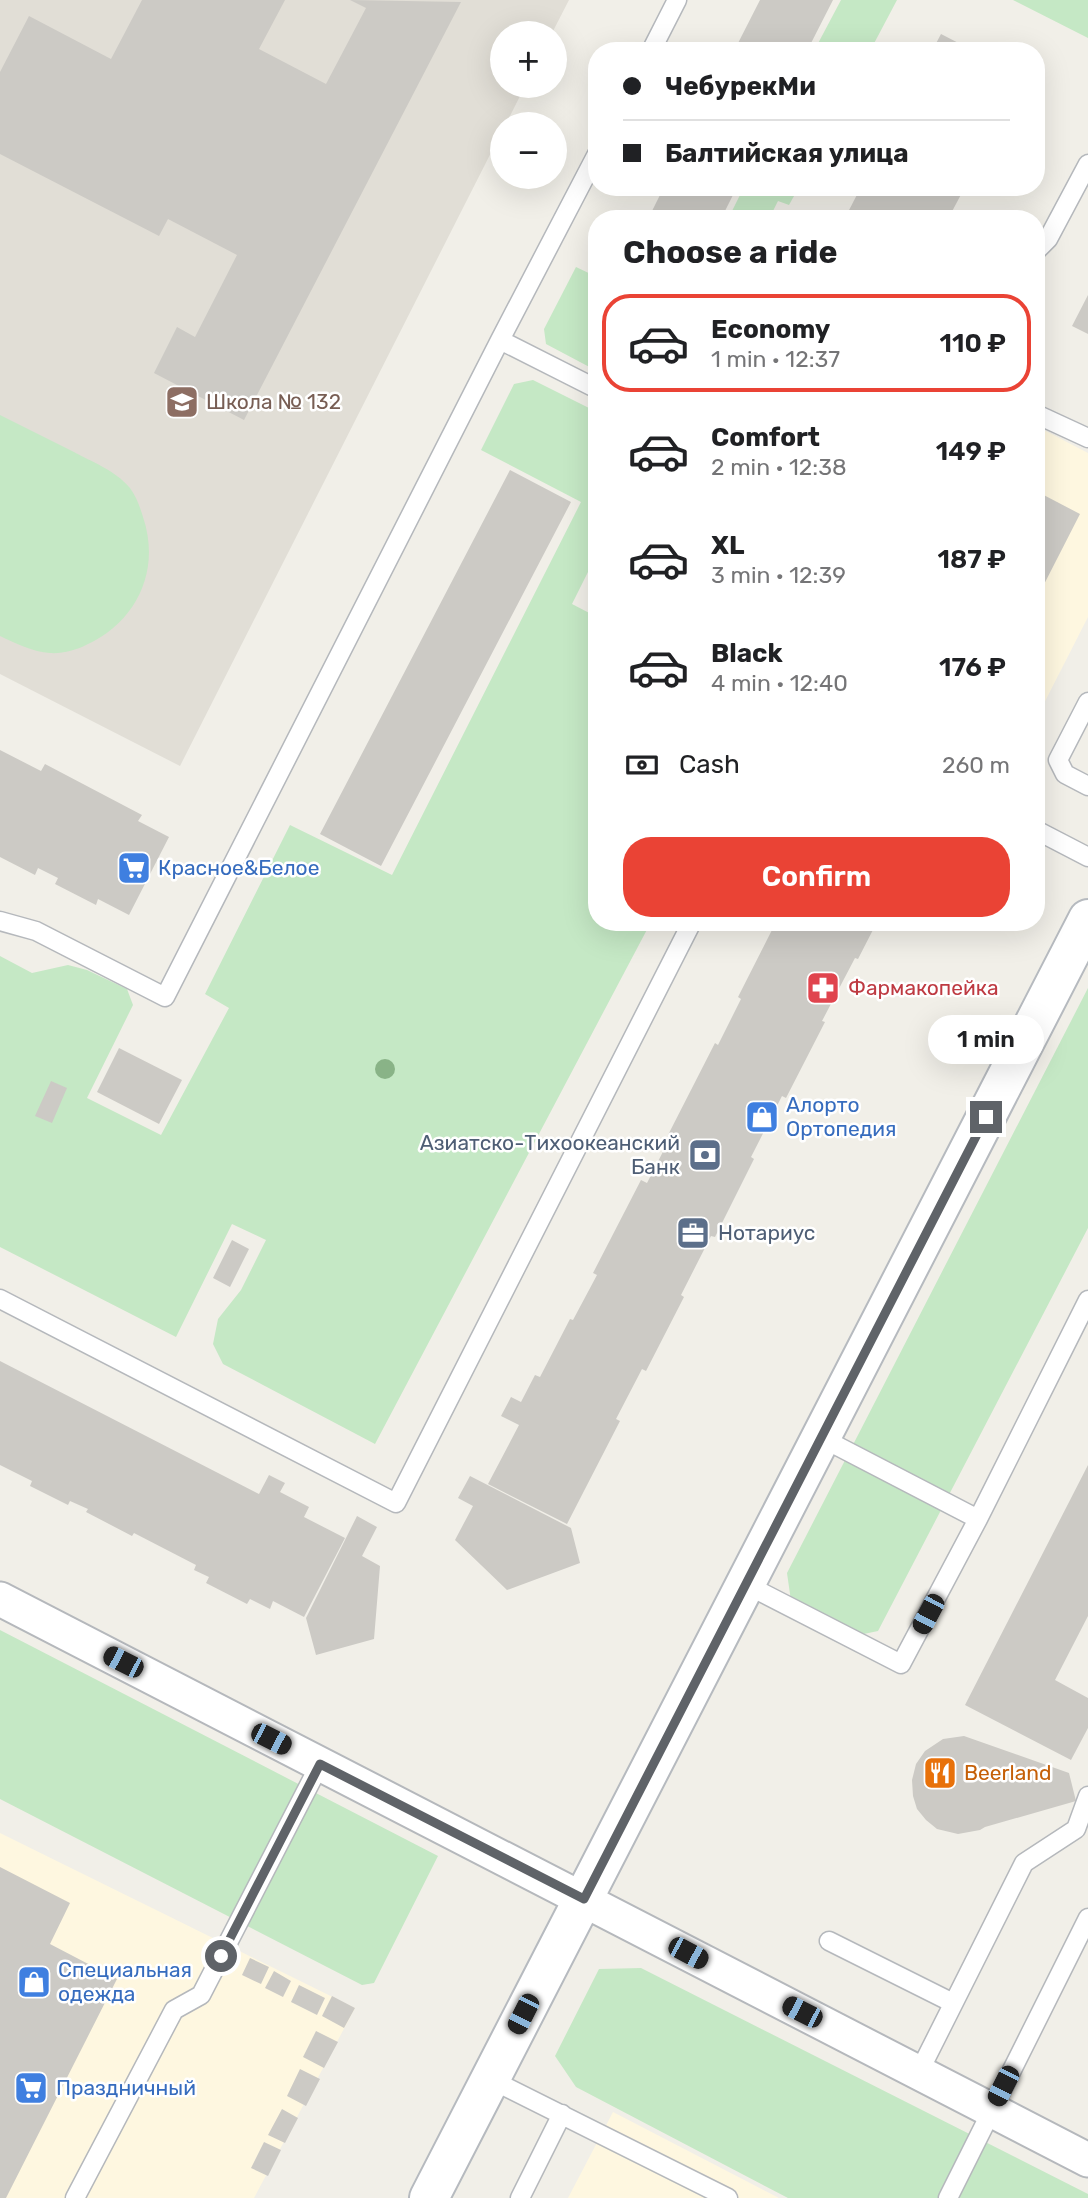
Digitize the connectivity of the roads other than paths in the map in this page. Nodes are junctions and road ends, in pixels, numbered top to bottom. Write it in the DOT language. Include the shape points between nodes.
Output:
graph roads {
  1 [pos="677,0"];
  2 [pos="656,42"];
  3 [pos="1088,164"];
  4 [pos="588,171"];
  5 [pos="1045,242"];
  6 [pos="500,340"];
  7 [pos="588,384"];
  8 [pos="1045,418"];
  9 [pos="1088,439"];
  10 [pos="1088,702"];
  11 [pos="1088,786"];
  12 [pos="1045,835"];
  13 [pos="1088,857"];
  14 [pos="1088,919"];
  15 [pos="0,921"];
  16 [pos="687,931"];
  17 [pos="0,1299"];
  18 [pos="1088,1300"];
  19 [pos="820,1437"];
  20 [pos="978,1519"];
  21 [pos="745,1584"];
  22 [pos="0,1599"];
  23 [pos="320,1764"];
  24 [pos="1088,1796"];
  25 [pos="584,1899"];
  26 [pos="1088,1917"];
  27 [pos="829,1941"];
  28 [pos="953,2003"];
  29 [pos="919,2072"];
  30 [pos="490,2079"];
  31 [pos="991,2110"];
  32 [pos="562,2114"];
  33 [pos="1088,2160"];
  34 [pos="75,2198"];
  35 [pos="429,2198"];
  36 [pos="520,2198"];
  37 [pos="728,2198"];
  38 [pos="948,2198"];
  1 -- 2 [label="lane"];
  3 -- 5 [label="lane"];
  4 -- 6 [label="lane"];
  6 -- 7 [label="lane"];
  6 -- 15 [label="lane" via="165,997 36,931"];
  8 -- 9 [label="lane"];
  10 -- 11 [label="lane" via="1058,760 1065,774"];
  12 -- 13 [label="lane"];
  14 -- 19 [label="main road"];
  16 -- 17 [label="lane" via="397,1503"];
  18 -- 20 [label="lane"];
  19 -- 20 [label="lane"];
  19 -- 21 [label="main road"];
  20 -- 21 [label="lane" via="901,1664"];
  21 -- 25 [label="main road"];
  22 -- 23 [label="street"];
  23 -- 25 [label="street"];
  23 -- 34 [label="lane" via="201,1995 174,2010"];
  24 -- 28 [label="lane" via="1076,1829 1024,1863"];
  25 -- 29 [label="street"];
  25 -- 30 [label="main road"];
  26 -- 31 [label="lane"];
  27 -- 28 [label="lane"];
  28 -- 29 [label="lane"];
  29 -- 31 [label="street"];
  30 -- 32 [label="lane"];
  30 -- 35 [label="main road"];
  31 -- 33 [label="street"];
  31 -- 38 [label="lane"];
  32 -- 36 [label="lane"];
  32 -- 37 [label="lane"];
}
